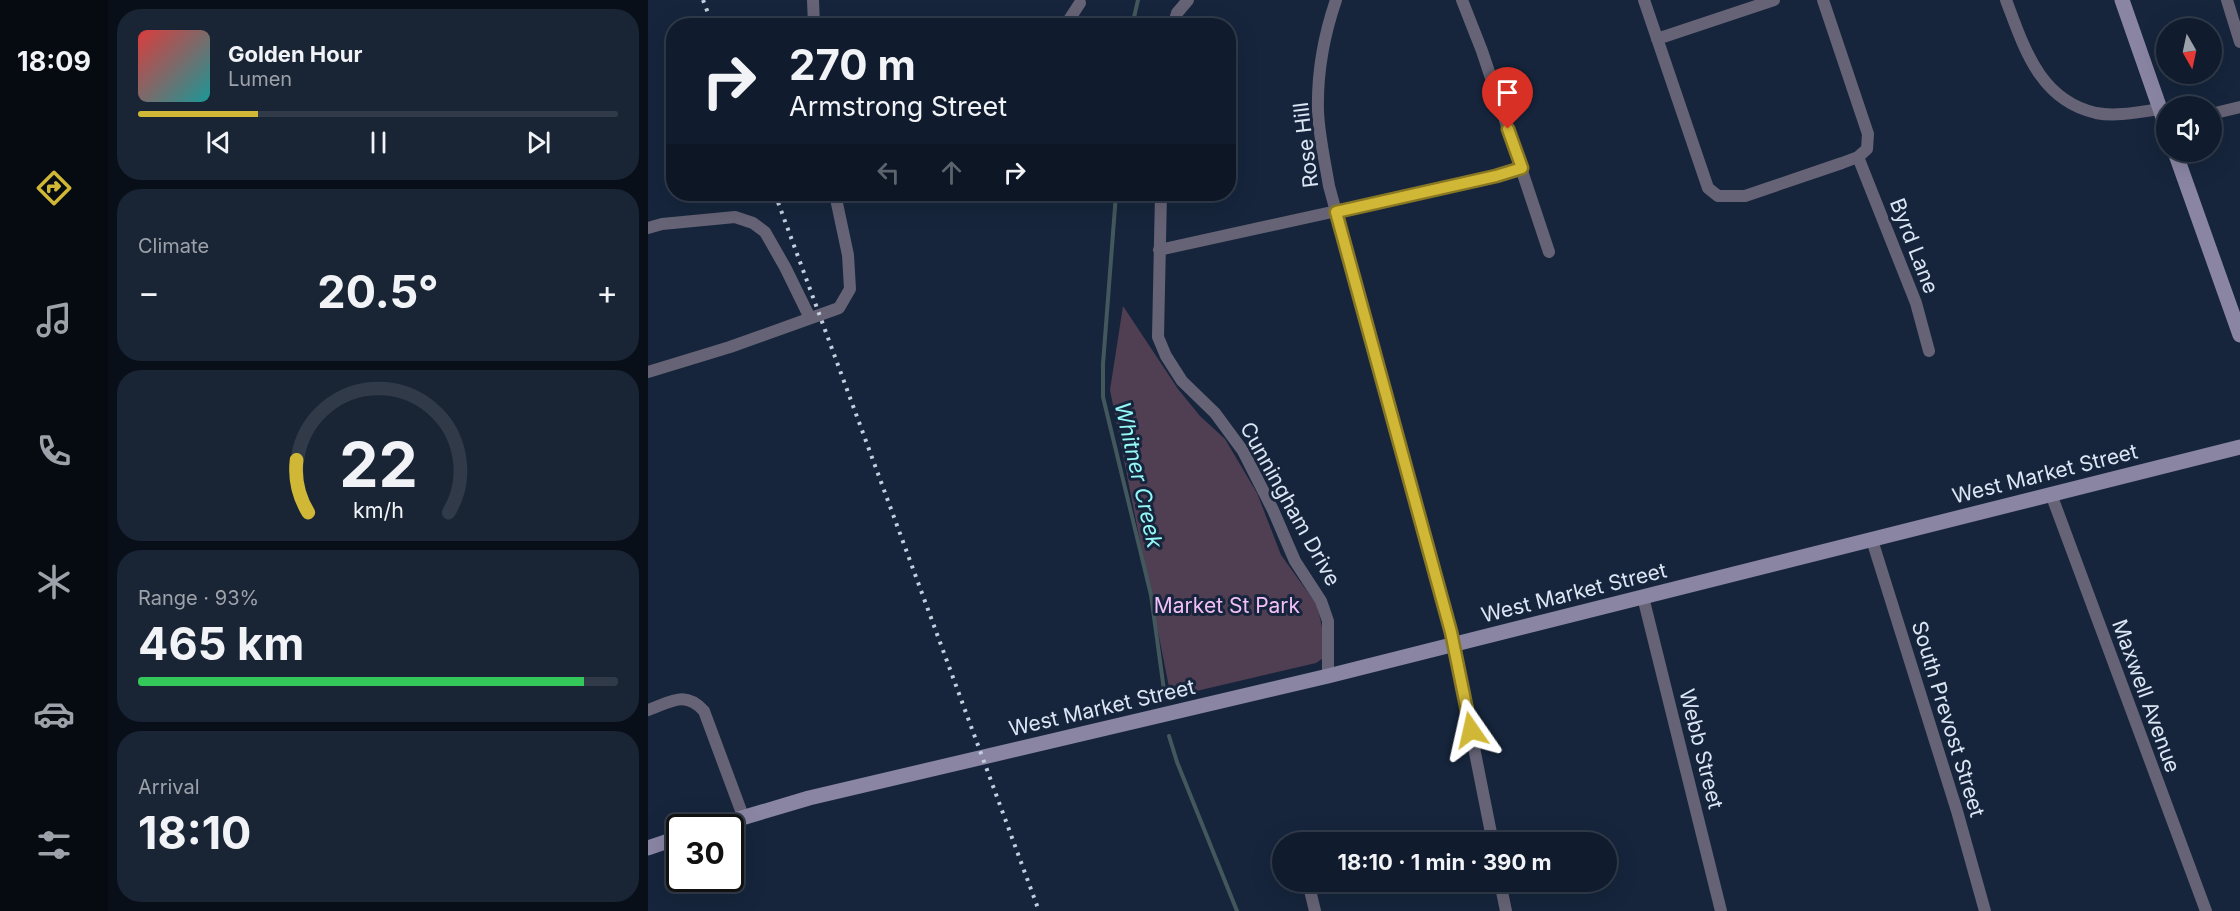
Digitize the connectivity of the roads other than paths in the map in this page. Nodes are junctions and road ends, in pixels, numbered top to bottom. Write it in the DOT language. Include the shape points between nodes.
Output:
graph roads {
  1 [pos="813,0"];
  2 [pos="1188,0"];
  3 [pos="1336,0"];
  4 [pos="1462,0"];
  5 [pos="1644,0"];
  6 [pos="1774,0"];
  7 [pos="1823,0"];
  8 [pos="2006,0"];
  9 [pos="2122,0"];
  10 [pos="1080,3"];
  11 [pos="2233,7"];
  12 [pos="814,18"];
  13 [pos="1070,18"];
  14 [pos="1175,18"];
  15 [pos="1657,39"];
  16 [pos="2240,42"];
  17 [pos="2156,98"];
  18 [pos="2240,107"];
  19 [pos="2156,110"];
  20 [pos="2222,111"];
  21 [pos="1858,157"];
  22 [pos="2179,162"];
  23 [pos="1522,168"];
  24 [pos="836,201"];
  25 [pos="1161,201"];
  26 [pos="1336,212"];
  27 [pos="648,228"];
  28 [pos="1159,250"];
  29 [pos="1549,252"];
  30 [pos="810,318"];
  31 [pos="2240,336"];
  32 [pos="1929,351"];
  33 [pos="648,372"];
  34 [pos="2240,447"];
  35 [pos="2051,494"];
  36 [pos="1872,540"];
  37 [pos="1643,597"];
  38 [pos="1454,644"];
  39 [pos="1328,676"];
  40 [pos="648,710"];
  41 [pos="742,814"];
  42 [pos="744,816"];
  43 [pos="1491,832"];
  44 [pos="666,842"];
  45 [pos="648,848"];
  46 [pos="1310,892"];
  47 [pos="1502,892"];
  48 [pos="1315,911"];
  49 [pos="1506,911"];
  50 [pos="1721,911"];
  51 [pos="1985,911"];
  52 [pos="2206,911"];
  1 -- 12 [label="street"];
  2 -- 14 [label="street"];
  3 -- 26 [label="street, Rose Hill" via="1320,63 1318,112"];
  4 -- 23 [label="street"];
  5 -- 15 [label="street"];
  6 -- 15 [label="street"];
  7 -- 21 [label="street" via="1868,134 1867,149"];
  8 -- 19 [label="street" via="2028,59 2044,81 2070,102 2096,113"];
  9 -- 17 [label="street"];
  10 -- 13 [label="street"];
  11 -- 16 [label="street"];
  15 -- 21 [label="street" via="1708,188 1718,196 1745,196"];
  18 -- 20 [label="street"];
  21 -- 32 [label="street, Byrd Lane" via="1916,303"];
  22 -- 31 [label="street"];
  23 -- 26 [label="street"];
  23 -- 29 [label="street"];
  24 -- 30 [label="street" via="848,255 850,289 839,308"];
  25 -- 28 [label="street, Cunningham Drive"];
  26 -- 28 [label="street"];
  26 -- 38 [label="street, Rose Hill"];
  27 -- 30 [label="street" via="735,217 753,223 765,232 786,267"];
  28 -- 39 [label="street, Cunningham Drive" via="1158,337 1182,381 1215,413 1244,451 1295,561 1321,601 1328,621"];
  30 -- 33 [label="street"];
  34 -- 35 [label="street, West Market Street"];
  35 -- 36 [label="street, West Market Street"];
  35 -- 52 [label="street, Maxwell Avenue"];
  36 -- 37 [label="street, West Market Street"];
  36 -- 51 [label="street, South Prevost Street"];
  37 -- 38 [label="street, West Market Street"];
  37 -- 50 [label="street, Webb Street"];
  38 -- 39 [label="street, West Market Street"];
  38 -- 43 [label="street, Rose Hill"];
  39 -- 42 [label="street, West Market Street"];
  40 -- 41 [label="street" via="681,698 695,701 704,711"];
  44 -- 45 [label="street"];
  46 -- 48 [label="street"];
  47 -- 49 [label="street"];
}
